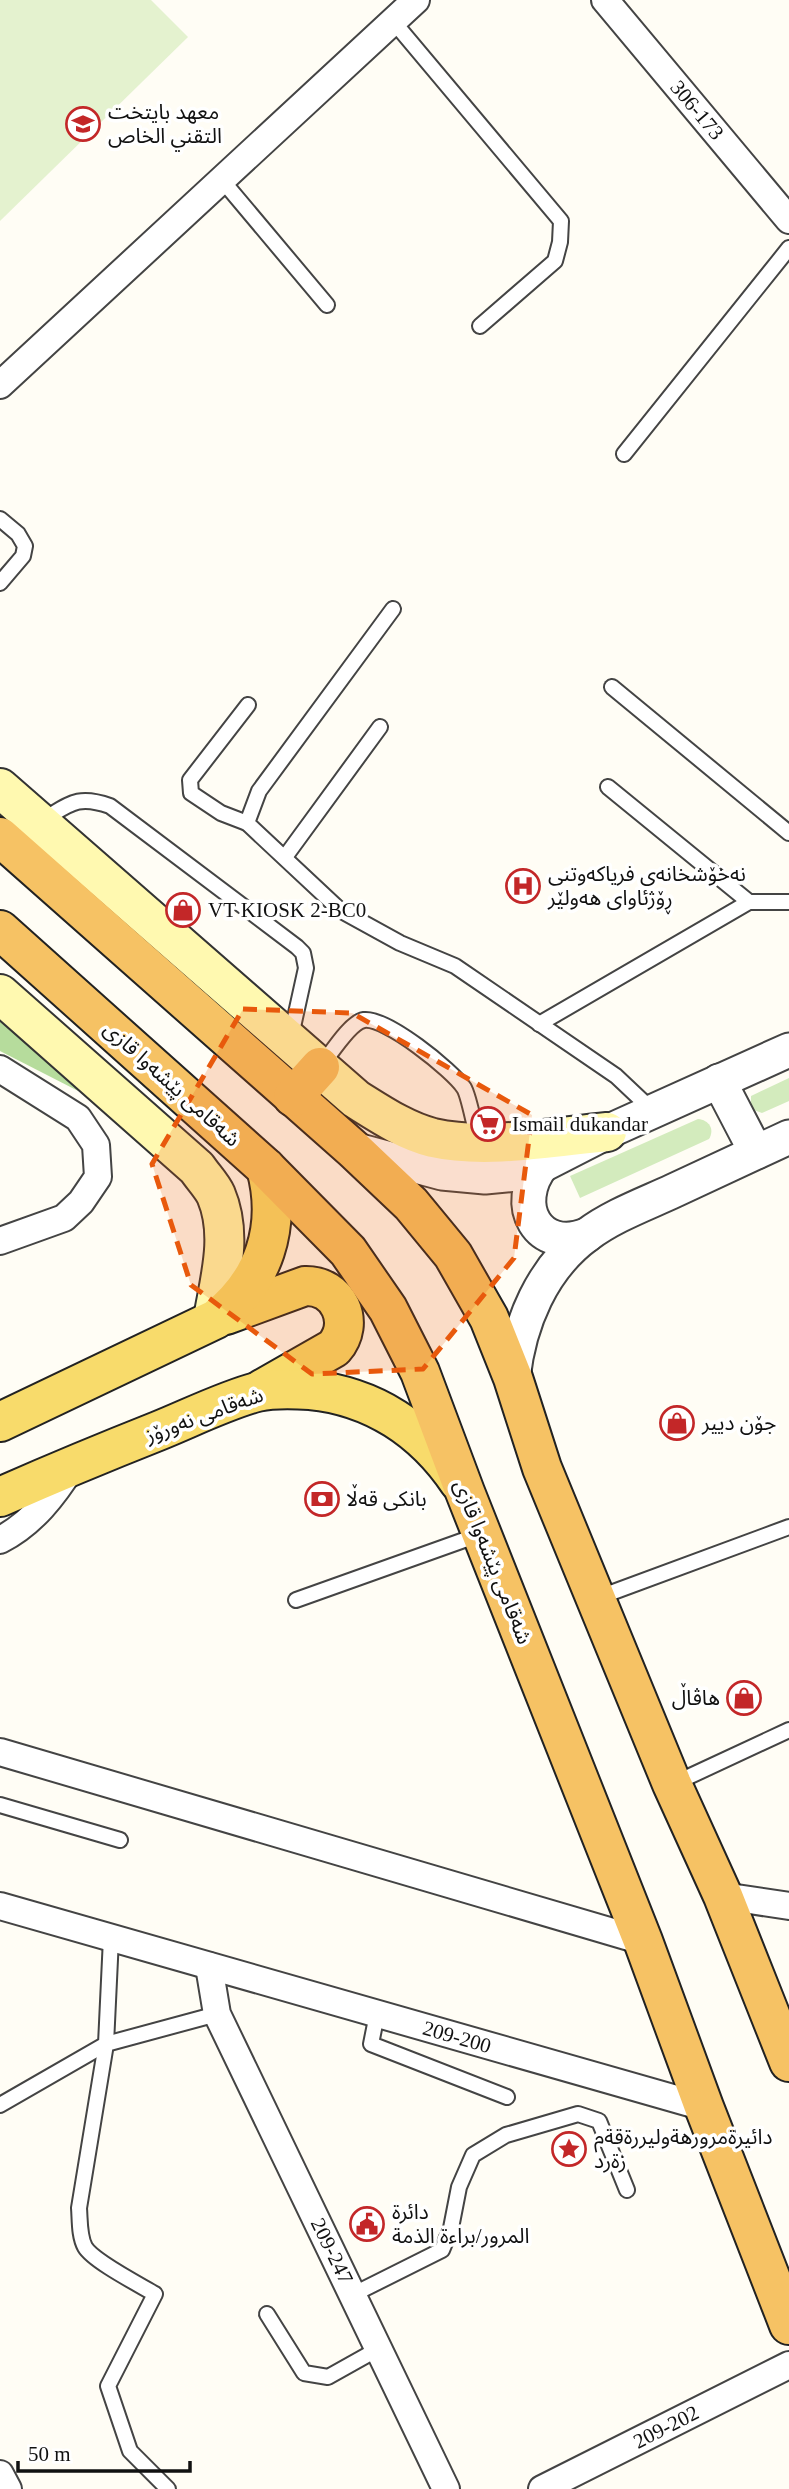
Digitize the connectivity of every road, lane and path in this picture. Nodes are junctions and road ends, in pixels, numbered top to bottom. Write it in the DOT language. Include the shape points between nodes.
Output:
graph roads {
  1 [pos="605,0"];
  2 [pos="406,7"];
  3 [pos="222,180"];
  4 [pos="789,220"];
  5 [pos="789,248"];
  6 [pos="327,305"];
  7 [pos="480,326"];
  8 [pos="0,385"];
  9 [pos="624,454"];
  10 [pos="0,519"];
  11 [pos="0,583"];
  12 [pos="393,609"];
  13 [pos="612,687"];
  14 [pos="248,705"];
  15 [pos="380,727"];
  16 [pos="608,787"];
  17 [pos="0,788"];
  18 [pos="39,822"];
  19 [pos="247,823"];
  20 [pos="789,832"];
  21 [pos="0,837"];
  22 [pos="285,857"];
  23 [pos="749,902"];
  24 [pos="789,902"];
  25 [pos="0,930"];
  26 [pos="0,994"];
  27 [pos="539,1024"];
  28 [pos="289,1041"];
  29 [pos="789,1050"];
  30 [pos="320,1067"];
  31 [pos="0,1069"];
  32 [pos="719,1081"];
  33 [pos="293,1097"];
  34 [pos="653,1111"];
  35 [pos="607,1132"];
  36 [pos="789,1137"];
  37 [pos="479,1143"];
  38 [pos="353,1149"];
  39 [pos="756,1152"];
  40 [pos="542,1165"];
  41 [pos="266,1168"];
  42 [pos="587,1235"];
  43 [pos="0,1241"];
  44 [pos="215,1319"];
  45 [pos="513,1377"];
  46 [pos="258,1392"];
  47 [pos="10,1413"];
  48 [pos="74,1465"];
  49 [pos="465,1492"];
  50 [pos="0,1497"];
  51 [pos="789,1527"];
  52 [pos="482,1534"];
  53 [pos="0,1540"];
  54 [pos="596,1598"];
  55 [pos="296,1600"];
  56 [pos="789,1730"];
  57 [pos="0,1752"];
  58 [pos="672,1784"];
  59 [pos="0,1805"];
  60 [pos="120,1840"];
  61 [pos="723,1896"];
  62 [pos="0,1906"];
  63 [pos="789,1906"];
  64 [pos="111,1938"];
  65 [pos="643,1941"];
  66 [pos="209,1966"];
  67 [pos="217,2014"];
  68 [pos="377,2014"];
  69 [pos="106,2044"];
  70 [pos="789,2062"];
  71 [pos="508,2097"];
  72 [pos="0,2105"];
  73 [pos="704,2108"];
  74 [pos="627,2190"];
  75 [pos="352,2295"];
  76 [pos="267,2314"];
  77 [pos="789,2325"];
  78 [pos="378,2349"];
  79 [pos="789,2365"];
  80 [pos="0,2474"];
  81 [pos="8,2489"];
  82 [pos="168,2489"];
  83 [pos="446,2489"];
  84 [pos="542,2489"];
  1 -- 4 [label="street, 306-173"];
  2 -- 3 [label="street"];
  2 -- 7 [label="lane" via="561,221 555,261"];
  3 -- 6 [label="lane"];
  3 -- 8 [label="street"];
  5 -- 9 [label="lane"];
  10 -- 11 [label="lane" via="25,546 23,556"];
  12 -- 19 [label="lane" via="259,791"];
  13 -- 20 [label="lane"];
  14 -- 19 [label="lane" via="190,780 191,793"];
  15 -- 22 [label="lane"];
  16 -- 23 [label="lane"];
  17 -- 18 [label="main road"];
  18 -- 28 [label="main road"];
  18 -- 28 [label="lane" via="77,800 110,806 297,947 306,968"];
  19 -- 22 [label="lane"];
  21 -- 33 [label="highway"];
  22 -- 27 [label="lane" via="340,910 400,943 455,965"];
  23 -- 24 [label="lane"];
  23 -- 27 [label="lane"];
  25 -- 41 [label="highway, شەقامی پێشەوا قازی"];
  26 -- 44 [label="main road" via="197,1168 215,1194 225,1223"];
  27 -- 34 [label="lane" via="616,1076"];
  28 -- 30 [label="main road"];
  29 -- 32 [label="street"];
  30 -- 33 [label="highway"];
  30 -- 37 [label="main road" via="356,1099 410,1130 432,1138"];
  30 -- 37 [label="lane" via="350,1029 362,1020 377,1020 425,1051 465,1089"];
  31 -- 43 [label="street" via="78,1118 96,1145 98,1177 82,1202 64,1217"];
  32 -- 34 [label="street"];
  32 -- 39 [label="street"];
  33 -- 38 [label="highway"];
  34 -- 35 [label="street"];
  35 -- 37 [label="main road"];
  35 -- 40 [label="street"];
  36 -- 39 [label="street"];
  38 -- 40 [label="street" via="464,1176 506,1176"];
  38 -- 45 [label="highway" via="411,1204 453,1255 489,1318"];
  39 -- 42 [label="street"];
  40 -- 42 [label="street" via="527,1196 536,1223 560,1239"];
  41 -- 44 [label="main road" via="273,1214 266,1252 249,1287"];
  41 -- 49 [label="highway, شەقامی پێشەوا قازی" via="348,1251 388,1309 420,1372"];
  42 -- 45 [label="street" via="555,1268 533,1301 516,1351"];
  44 -- 46 [label="main road" via="299,1287 317,1287 337,1299 345,1321 337,1344"];
  44 -- 47 [label="main road"];
  45 -- 54 [label="highway" via="542,1468"];
  46 -- 48 [label="main road, شەقامی نەورۆز"];
  46 -- 49 [label="main road, شەقامی نەورۆز" via="328,1392 393,1416 422,1437"];
  48 -- 50 [label="main road, شەقامی نەورۆز"];
  48 -- 53 [label="street" via="34,1516"];
  49 -- 52 [label="highway, شەقامی پێشەوا قازی"];
  51 -- 54 [label="lane"];
  52 -- 55 [label="lane"];
  52 -- 65 [label="highway, شەقامی پێشەوا قازی"];
  54 -- 58 [label="highway"];
  56 -- 58 [label="lane"];
  57 -- 65 [label="street"];
  58 -- 61 [label="highway"];
  59 -- 60 [label="lane"];
  61 -- 63 [label="street"];
  61 -- 70 [label="highway"];
  62 -- 64 [label="street, 209-200"];
  64 -- 66 [label="street, 209-200"];
  64 -- 69 [label="lane"];
  65 -- 73 [label="highway, شەقامی پێشەوا قازی"];
  66 -- 67 [label="street, 209-247"];
  66 -- 68 [label="street, 209-200"];
  67 -- 69 [label="lane"];
  67 -- 75 [label="street, 209-247"];
  68 -- 71 [label="lane" via="371,2044"];
  68 -- 73 [label="street, 209-200"];
  69 -- 72 [label="lane"];
  69 -- 82 [label="lane" via="80,2225 85,2247 155,2294 107,2386 130,2451"];
  73 -- 77 [label="highway, شەقامی پێشەوا قازی"];
  74 -- 75 [label="lane" via="599,2121 578,2113 506,2135 473,2154 442,2250"];
  75 -- 78 [label="street, 209-247"];
  76 -- 78 [label="lane" via="304,2373 328,2377"];
  78 -- 83 [label="street, 209-247"];
  79 -- 84 [label="street, 209-202"];
  80 -- 81 [label="street"];
}
